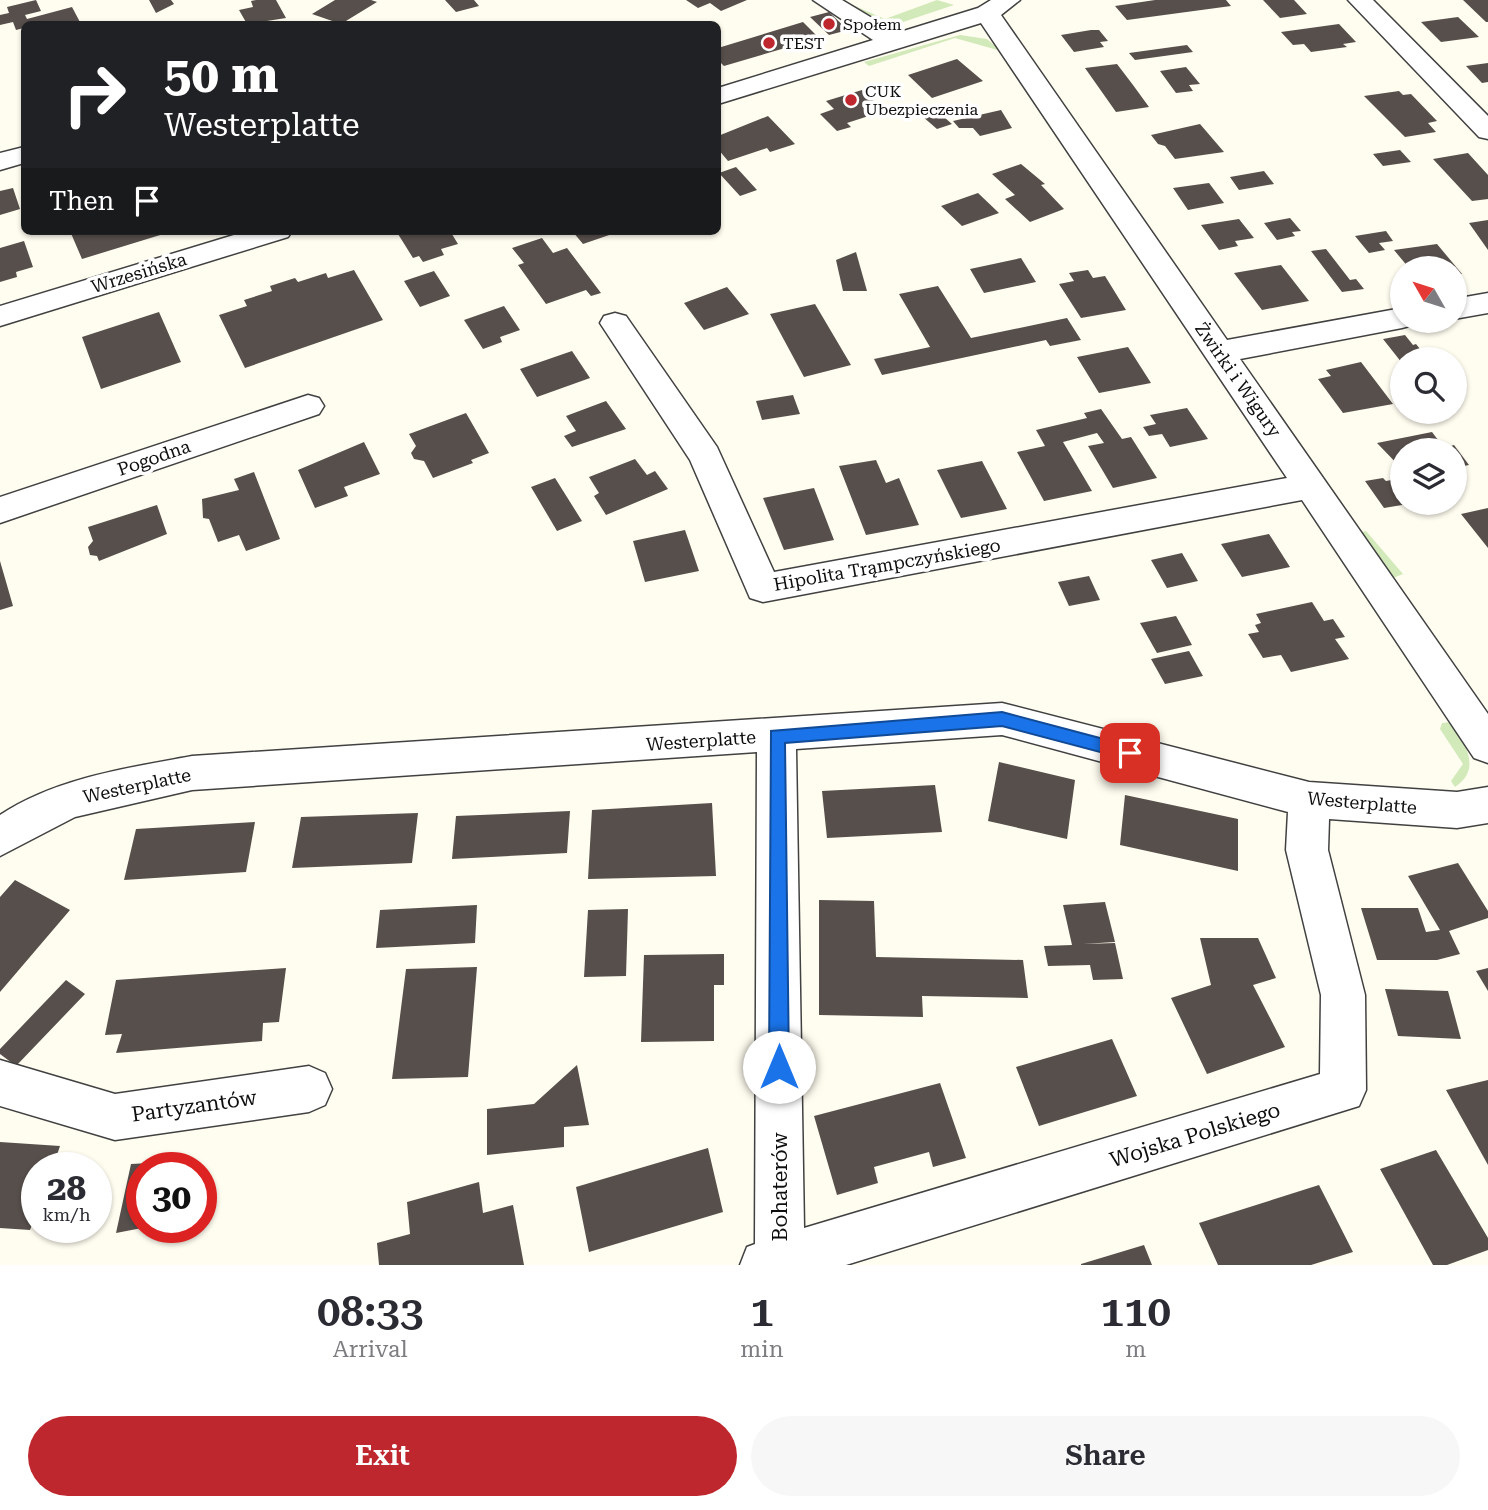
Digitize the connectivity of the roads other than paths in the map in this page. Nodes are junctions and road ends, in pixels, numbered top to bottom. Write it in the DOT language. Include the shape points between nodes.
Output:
graph roads {
  1 [pos="825,0"];
  2 [pos="1360,0"];
  3 [pos="997,6"];
  4 [pos="894,42"];
  5 [pos="721,95"];
  6 [pos="1488,131"];
  7 [pos="21,156"];
  8 [pos="0,162"];
  9 [pos="265,235"];
  10 [pos="1488,303"];
  11 [pos="1467,307"];
  12 [pos="0,316"];
  13 [pos="1390,320"];
  14 [pos="615,323"];
  15 [pos="1218,352"];
  16 [pos="308,406"];
  17 [pos="1311,486"];
  18 [pos="0,510"];
  19 [pos="776,736"];
  20 [pos="1488,747"];
  21 [pos="1309,800"];
  22 [pos="1488,805"];
  23 [pos="0,838"];
  24 [pos="0,1083"];
  25 [pos="309,1089"];
  26 [pos="773,1263"];
  1 -- 4 [label="street"];
  2 -- 6 [label="street"];
  3 -- 4 [label="street"];
  3 -- 15 [label="street, Żwirki i Wigury"];
  4 -- 5 [label="street"];
  7 -- 8 [label="street"];
  9 -- 12 [label="street, Wrzesińska"];
  10 -- 11 [label="street"];
  13 -- 15 [label="street"];
  14 -- 17 [label="street, Hipolita Trąmpczyńskiego" via="705,456 763,588"];
  15 -- 17 [label="street, Żwirki i Wigury"];
  16 -- 18 [label="street, Pogodna"];
  17 -- 20 [label="street, Żwirki i Wigury"];
  19 -- 21 [label="street, Westerplatte" via="1002,719"];
  19 -- 23 [label="street, Westerplatte" via="192,774 94,791 20,822"];
  19 -- 26 [label="street, Bohaterów"];
  21 -- 22 [label="street, Westerplatte" via="1457,810"];
  21 -- 26 [label="street, Wojska Polskiego" via="1307,850 1343,995 1343,1090"];
  24 -- 25 [label="street, Partyzantów" via="115,1117"];
}
